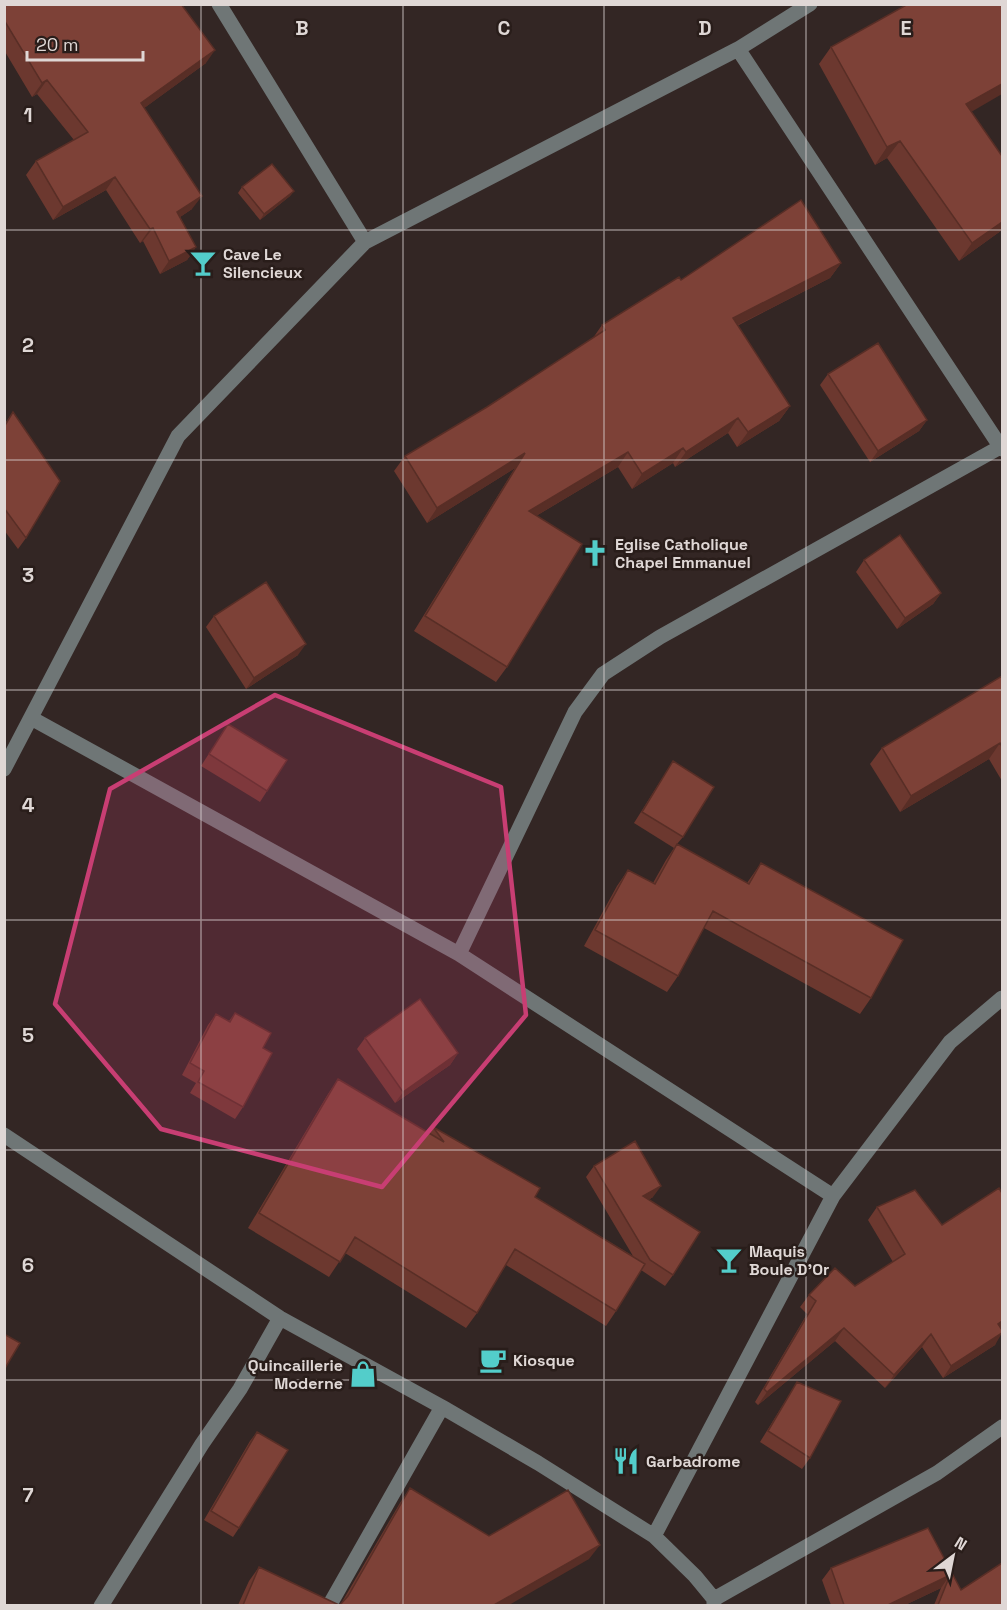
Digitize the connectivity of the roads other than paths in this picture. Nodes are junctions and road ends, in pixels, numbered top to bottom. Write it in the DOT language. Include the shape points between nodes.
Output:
graph roads {
  1 [pos="219,4"];
  2 [pos="810,4"];
  3 [pos="738,49"];
  4 [pos="366,242"];
  5 [pos="1002,447"];
  6 [pos="31,718"];
  7 [pos="4,769"];
  8 [pos="459,954"];
  9 [pos="1002,998"];
  10 [pos="4,1135"];
  11 [pos="832,1196"];
  12 [pos="280,1318"];
  13 [pos="442,1407"];
  14 [pos="1002,1427"];
  15 [pos="654,1536"];
  16 [pos="714,1602"];
  17 [pos="101,1605"];
  18 [pos="329,1605"];
  1 -- 4 [label="street"];
  2 -- 3 [label="street"];
  3 -- 4 [label="street"];
  3 -- 5 [label="street"];
  4 -- 6 [label="street" via="178,436"];
  5 -- 8 [label="street" via="660,638 603,674 575,712"];
  6 -- 7 [label="street"];
  6 -- 8 [label="street"];
  8 -- 11 [label="street"];
  9 -- 11 [label="street" via="950,1042"];
  10 -- 12 [label="street"];
  11 -- 15 [label="street"];
  12 -- 13 [label="street"];
  12 -- 17 [label="street" via="240,1389"];
  13 -- 15 [label="street"];
  13 -- 18 [label="street"];
  14 -- 16 [label="street" via="937,1473"];
  15 -- 16 [label="street"];
}
